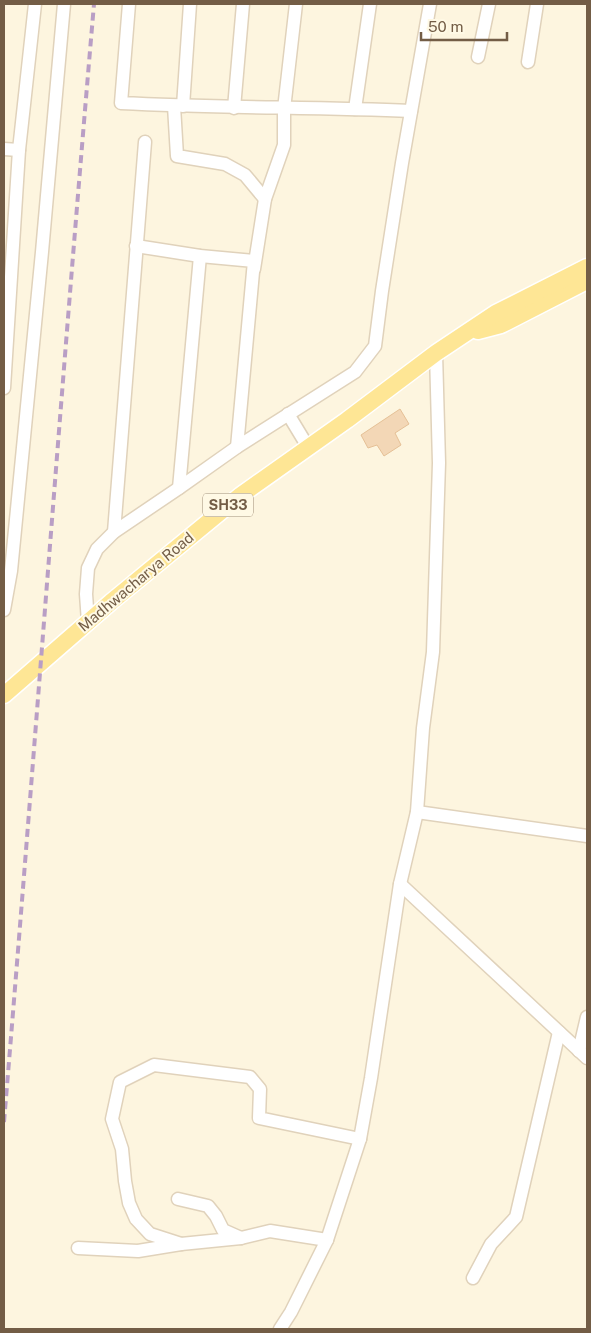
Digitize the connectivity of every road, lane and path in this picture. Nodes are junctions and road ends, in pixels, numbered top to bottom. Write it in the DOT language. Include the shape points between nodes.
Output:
graph roads {
  1 [pos="35,4"];
  2 [pos="64,4"];
  3 [pos="129,4"];
  4 [pos="190,4"];
  5 [pos="243,4"];
  6 [pos="296,4"];
  7 [pos="370,4"];
  8 [pos="430,4"];
  9 [pos="489,4"];
  10 [pos="537,4"];
  11 [pos="478,57"];
  12 [pos="528,62"];
  13 [pos="178,106"];
  14 [pos="234,108"];
  15 [pos="284,109"];
  16 [pos="356,109"];
  17 [pos="411,112"];
  18 [pos="145,142"];
  19 [pos="4,149"];
  20 [pos="19,150"];
  21 [pos="265,200"];
  22 [pos="136,246"];
  23 [pos="200,256"];
  24 [pos="587,267"];
  25 [pos="254,269"];
  26 [pos="587,281"];
  27 [pos="466,334"];
  28 [pos="436,354"];
  29 [pos="4,388"];
  30 [pos="288,414"];
  31 [pos="237,446"];
  32 [pos="308,447"];
  33 [pos="180,488"];
  34 [pos="114,532"];
  35 [pos="4,610"];
  36 [pos="88,622"];
  37 [pos="4,695"];
  38 [pos="417,812"];
  39 [pos="587,836"];
  40 [pos="400,884"];
  41 [pos="587,1017"];
  42 [pos="559,1032"];
  43 [pos="583,1054"];
  44 [pos="360,1139"];
  45 [pos="178,1198"];
  46 [pos="241,1238"];
  47 [pos="327,1240"];
  48 [pos="181,1244"];
  49 [pos="78,1248"];
  50 [pos="473,1278"];
  51 [pos="280,1329"];
  1 -- 20 [label="street"];
  2 -- 35 [label="street" via="11,571"];
  3 -- 13 [label="street" via="120,103"];
  4 -- 13 [label="street"];
  5 -- 14 [label="street"];
  6 -- 15 [label="street"];
  7 -- 16 [label="street"];
  8 -- 17 [label="street"];
  9 -- 11 [label="street"];
  10 -- 12 [label="street"];
  13 -- 14 [label="street"];
  13 -- 21 [label="street" via="176,156 225,164 245,175"];
  14 -- 15 [label="street"];
  15 -- 16 [label="street"];
  15 -- 21 [label="street" via="284,145"];
  16 -- 17 [label="street"];
  17 -- 30 [label="street" via="374,346 355,372"];
  18 -- 22 [label="street"];
  19 -- 20 [label="street"];
  20 -- 29 [label="street"];
  21 -- 25 [label="street"];
  22 -- 23 [label="street"];
  22 -- 34 [label="street"];
  23 -- 25 [label="street" via="254,261"];
  23 -- 33 [label="street"];
  24 -- 27 [label="main road, Madhwacharya Road" via="496,313"];
  25 -- 31 [label="street"];
  26 -- 27 [label="main road, Madhwacharya Road / SH33" via="501,325"];
  27 -- 28 [label="main road, Madhwacharya Road / SH33"];
  28 -- 32 [label="main road, Madhwacharya Road / SH33"];
  28 -- 38 [label="street" via="439,463 433,652"];
  30 -- 31 [label="street"];
  30 -- 32 [label="street"];
  31 -- 33 [label="street"];
  32 -- 36 [label="main road, Madhwacharya Road / SH33" via="241,495"];
  33 -- 34 [label="street"];
  34 -- 36 [label="street" via="97,549 88,568"];
  36 -- 37 [label="main road, Madhwacharya Road / SH33"];
  38 -- 39 [label="street"];
  38 -- 40 [label="street"];
  40 -- 42 [label="street"];
  40 -- 44 [label="street"];
  41 -- 43 [label="street"];
  42 -- 43 [label="street"];
  42 -- 50 [label="street" via="516,1217 491,1244"];
  44 -- 47 [label="street"];
  44 -- 48 [label="street" via="259,1118 260,1089 250,1077 154,1065 120,1082 112,1119 122,1149 129,1203 136,1219 150,1234"];
  45 -- 46 [label="street" via="208,1206 223,1230"];
  46 -- 47 [label="street" via="270,1231"];
  46 -- 48 [label="street"];
  47 -- 51 [label="street"];
  48 -- 49 [label="street" via="138,1251"];
}
